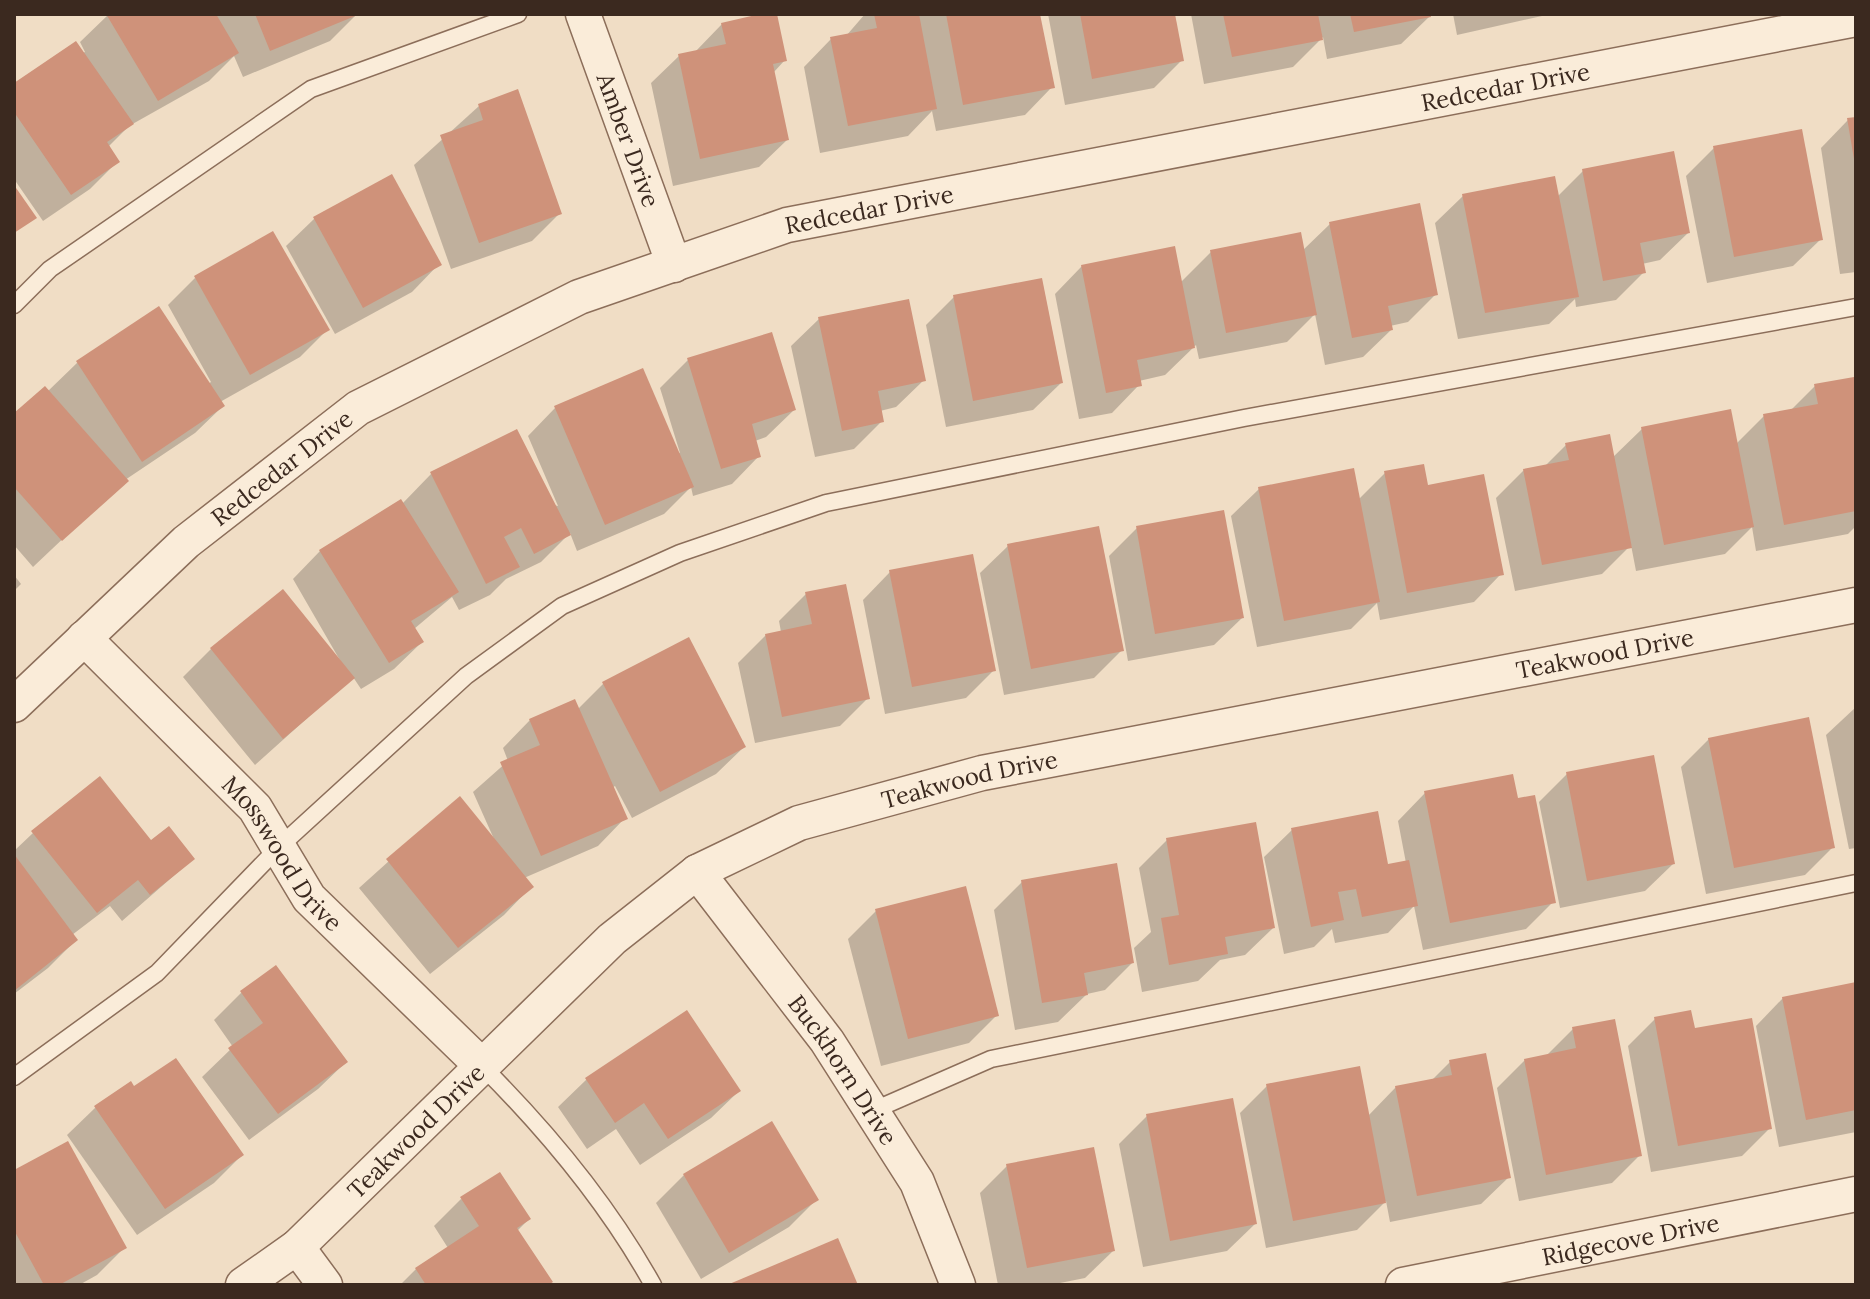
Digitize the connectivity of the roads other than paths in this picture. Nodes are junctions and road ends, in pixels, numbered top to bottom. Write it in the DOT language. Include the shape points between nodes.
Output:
graph roads {
  1 [pos="518,14"];
  2 [pos="583,14"];
  3 [pos="1856,19"];
  4 [pos="1768,25"];
  5 [pos="674,265"];
  6 [pos="14,305"];
  7 [pos="1856,307"];
  8 [pos="1856,605"];
  9 [pos="84,638"];
  10 [pos="14,705"];
  11 [pos="279,847"];
  12 [pos="697,872"];
  13 [pos="1856,883"];
  14 [pos="483,1067"];
  15 [pos="14,1077"];
  16 [pos="872,1111"];
  17 [pos="1856,1194"];
  18 [pos="297,1247"];
  19 [pos="243,1285"];
  20 [pos="325,1285"];
  21 [pos="653,1285"];
  22 [pos="958,1285"];
  23 [pos="1403,1285"];
  1 -- 6 [label="lane" via="311,89 50,269"];
  2 -- 5 [label="street, Amber Drive"];
  3 -- 4 [label="street, Redcedar Drive"];
  4 -- 5 [label="street, Redcedar Drive" via="787,225"];
  5 -- 9 [label="street, Redcedar Drive" via="579,297 358,408 186,542"];
  7 -- 11 [label="lane" via="1244,418 826,503 680,553 562,606 466,676"];
  8 -- 12 [label="street, Teakwood Drive" via="982,773 799,823"];
  9 -- 10 [label="street, Redcedar Drive"];
  9 -- 11 [label="street, Mosswood Drive" via="255,808"];
  11 -- 14 [label="street, Mosswood Drive" via="309,898"];
  11 -- 15 [label="lane" via="157,973"];
  12 -- 14 [label="street, Teakwood Drive" via="612,939"];
  12 -- 16 [label="street, Buckhorn Drive" via="827,1041"];
  13 -- 16 [label="lane" via="991,1059"];
  14 -- 18 [label="street, Teakwood Drive"];
  14 -- 21 [label="lane" via="536,1120 632,1247"];
  16 -- 22 [label="street, Buckhorn Drive" via="917,1182"];
  17 -- 23 [label="street, Ridgecove Drive"];
  18 -- 19 [label="street, Teakwood Drive"];
  18 -- 20 [label="street"];
}
